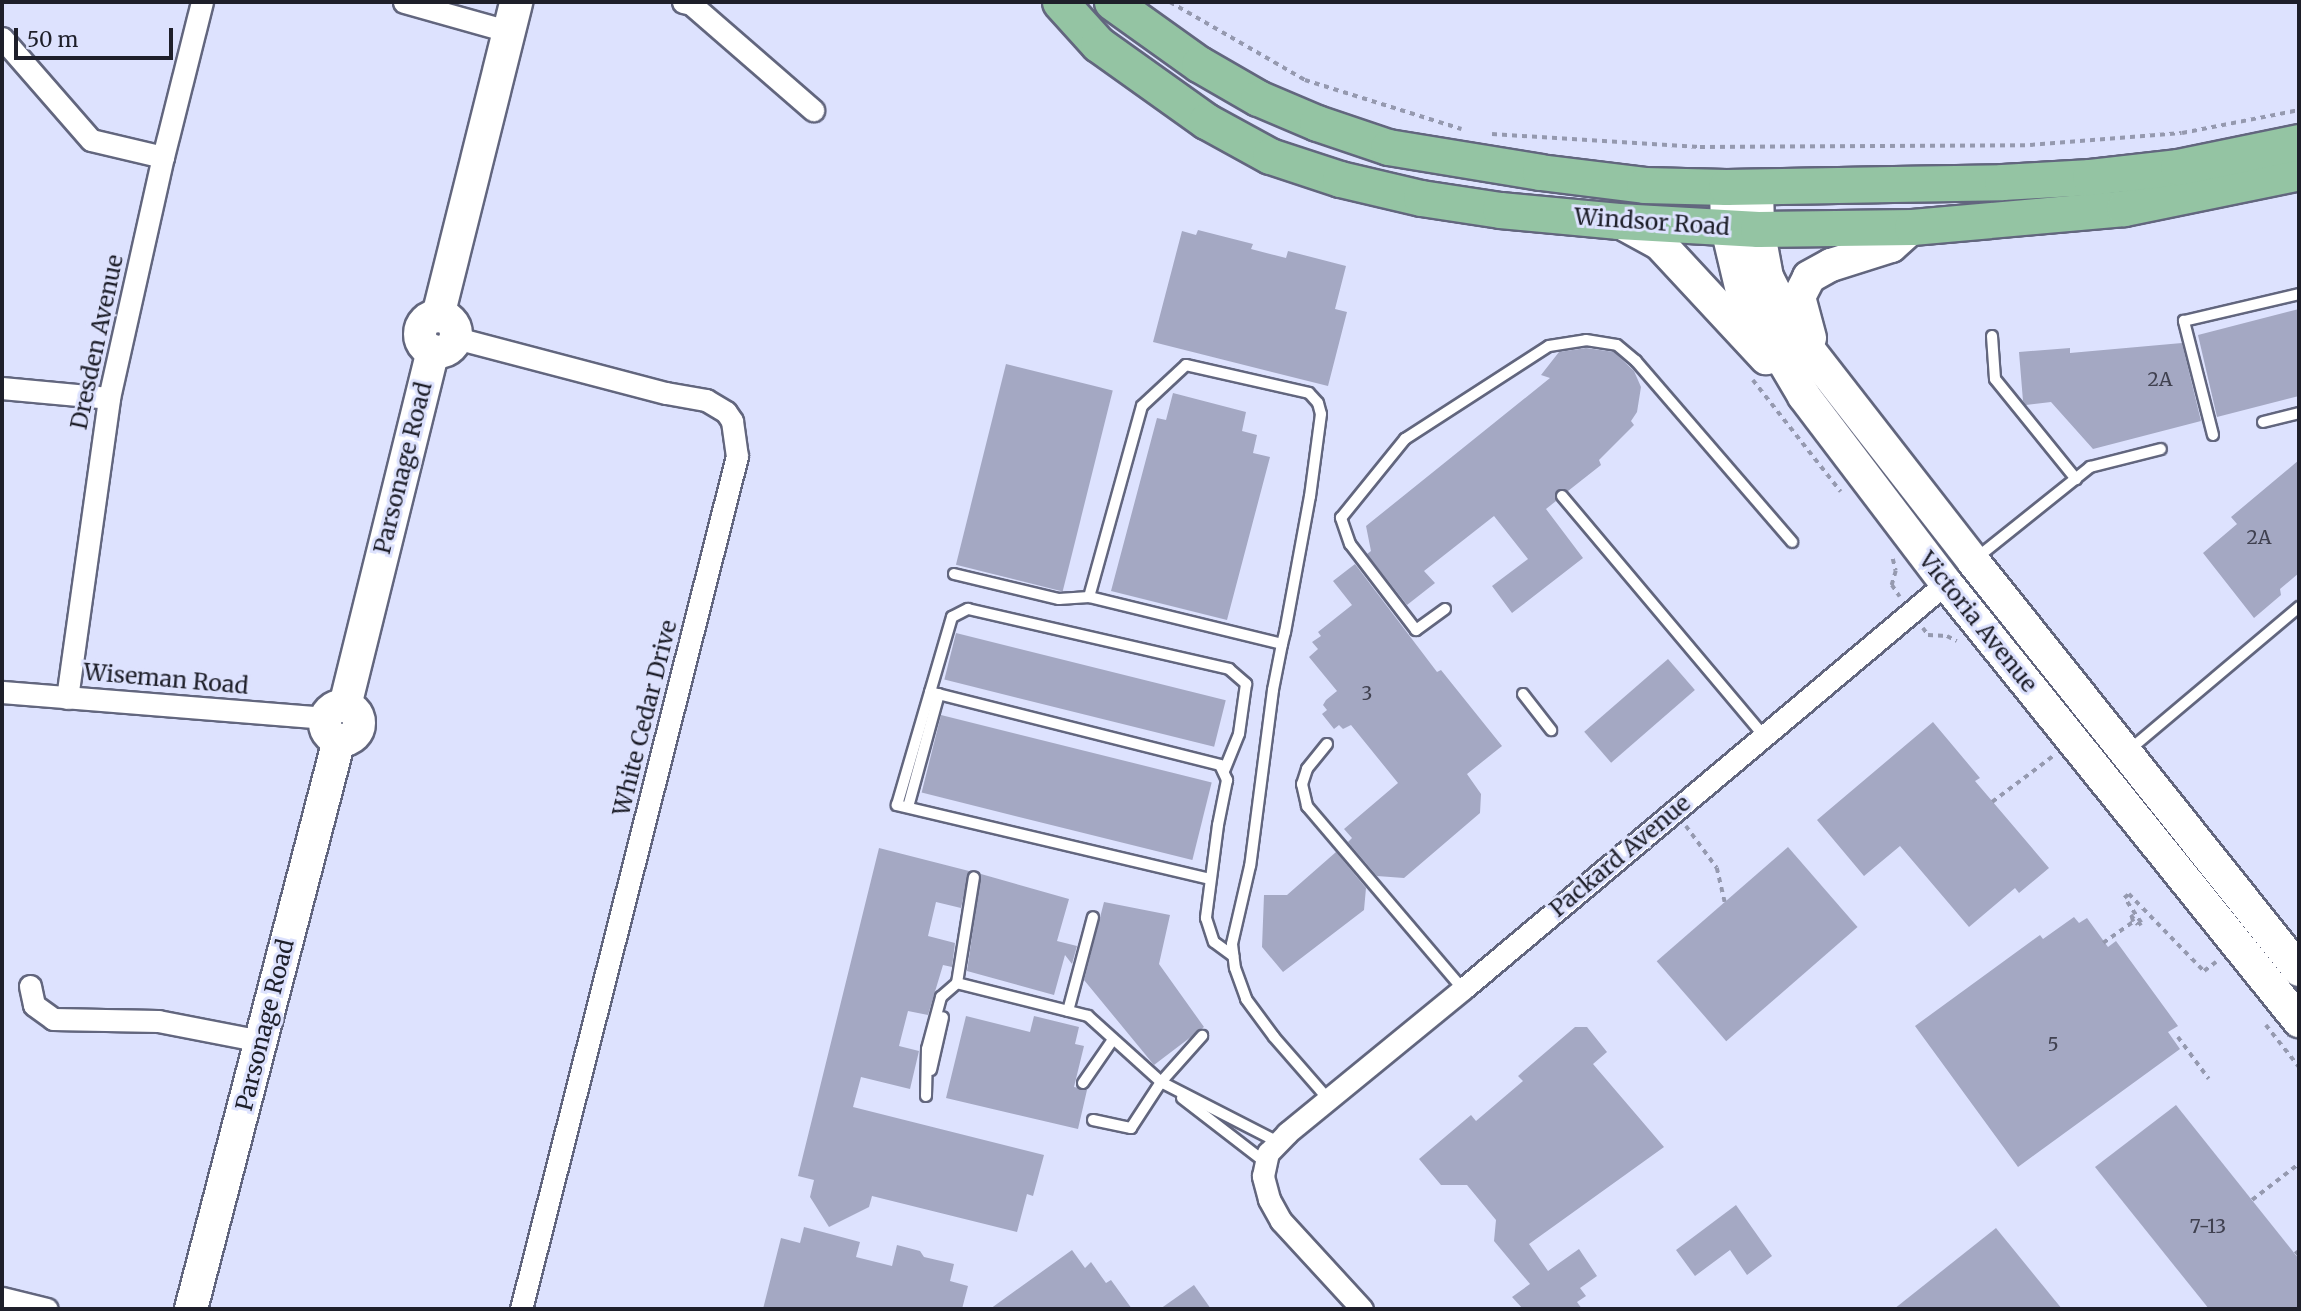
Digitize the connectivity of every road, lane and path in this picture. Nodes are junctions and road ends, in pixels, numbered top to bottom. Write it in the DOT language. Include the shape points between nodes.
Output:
graph roads {
  1 [pos="202,2"];
  2 [pos="404,2"];
  3 [pos="683,2"];
  4 [pos="1060,2"];
  5 [pos="1112,2"];
  6 [pos="1170,2"];
  7 [pos="512,16"];
  8 [pos="2,38"];
  9 [pos="813,110"];
  10 [pos="2299,110"];
  11 [pos="1473,133"];
  12 [pos="1486,134"];
  13 [pos="2299,142"];
  14 [pos="163,158"];
  15 [pos="2299,172"];
  16 [pos="1742,187"];
  17 [pos="1618,222"];
  18 [pos="1912,227"];
  19 [pos="1742,229"];
  20 [pos="2299,294"];
  21 [pos="442,335"];
  22 [pos="1992,336"];
  23 [pos="1821,365"];
  24 [pos="1752,379"];
  25 [pos="2,388"];
  26 [pos="1804,396"];
  27 [pos="109,398"];
  28 [pos="2299,413"];
  29 [pos="2263,422"];
  30 [pos="2213,435"];
  31 [pos="2161,449"];
  32 [pos="2076,479"];
  33 [pos="1562,495"];
  34 [pos="1846,498"];
  35 [pos="1792,542"];
  36 [pos="1892,556"];
  37 [pos="1973,561"];
  38 [pos="954,574"];
  39 [pos="1946,583"];
  40 [pos="1892,585"];
  41 [pos="1089,597"];
  42 [pos="2299,607"];
  43 [pos="1446,609"];
  44 [pos="1282,644"];
  45 [pos="2,692"];
  46 [pos="934,693"];
  47 [pos="1523,694"];
  48 [pos="67,698"];
  49 [pos="336,722"];
  50 [pos="1551,730"];
  51 [pos="1763,735"];
  52 [pos="1327,744"];
  53 [pos="2126,753"];
  54 [pos="2053,756"];
  55 [pos="1225,769"];
  56 [pos="2101,774"];
  57 [pos="1993,802"];
  58 [pos="1673,811"];
  59 [pos="974,877"];
  60 [pos="1210,878"];
  61 [pos="2238,894"];
  62 [pos="1725,902"];
  63 [pos="2215,914"];
  64 [pos="1093,917"];
  65 [pos="2103,943"];
  66 [pos="1233,956"];
  67 [pos="2216,962"];
  68 [pos="2299,970"];
  69 [pos="957,983"];
  70 [pos="30,986"];
  71 [pos="1463,989"];
  72 [pos="1068,1011"];
  73 [pos="2299,1021"];
  74 [pos="1202,1036"];
  75 [pos="2178,1037"];
  76 [pos="261,1041"];
  77 [pos="1112,1041"];
  78 [pos="2209,1079"];
  79 [pos="1161,1082"];
  80 [pos="1083,1083"];
  81 [pos="1328,1099"];
  82 [pos="1093,1119"];
  83 [pos="1271,1153"];
  84 [pos="2296,1166"];
  85 [pos="2252,1200"];
  86 [pos="2,1298"];
  87 [pos="47,1309"];
  88 [pos="191,1309"];
  89 [pos="521,1309"];
  90 [pos="1362,1309"];
  1 -- 14 [label="street, Dresden Avenue"];
  2 -- 7 [label="street"];
  3 -- 9 [label="street" via="691,4"];
  4 -- 17 [label="main road, Windsor Road" via="1098,44 1206,121 1270,156 1421,198"];
  5 -- 16 [label="main road, Windsor Road" via="1199,64 1258,98 1388,147 1644,185"];
  6 -- 11 [label="path" via="1305,80"];
  7 -- 21 [label="main road, Parsonage Road"];
  8 -- 14 [label="street" via="91,140"];
  10 -- 12 [label="path" via="2182,133 2029,145 1700,147"];
  13 -- 16 [label="main road, Windsor Road" via="2178,167 2090,177"];
  14 -- 27 [label="street, Dresden Avenue"];
  15 -- 18 [label="main road, Windsor Road" via="2124,208"];
  16 -- 19 [label="main road, Victoria Avenue"];
  17 -- 19 [label="main road, Windsor Road"];
  17 -- 26 [label="main road" via="1660,244"];
  18 -- 19 [label="main road, Windsor Road"];
  18 -- 23 [label="main road" via="1891,246 1831,265 1802,285 1802,313"];
  19 -- 23 [label="main road, Victoria Avenue" via="1795,332"];
  19 -- 26 [label="main road, Victoria Avenue" via="1742,291"];
  20 -- 30 [label="lane" via="2184,321"];
  21 -- 49 [label="main road, Parsonage Road"];
  21 -- 89 [label="street, White Cedar Drive" via="706,400 726,411 732,421 737,456"];
  22 -- 32 [label="lane" via="1994,379"];
  23 -- 37 [label="main road, Victoria Avenue"];
  24 -- 34 [label="path"];
  25 -- 27 [label="street"];
  26 -- 39 [label="main road, Victoria Avenue"];
  27 -- 48 [label="street, Dresden Avenue"];
  28 -- 29 [label="lane"];
  31 -- 32 [label="lane" via="2091,467"];
  32 -- 37 [label="lane"];
  33 -- 51 [label="lane"];
  35 -- 43 [label="lane" via="1636,361 1617,345 1586,340 1549,346 1405,439 1341,517 1350,544 1416,630"];
  36 -- 40 [label="path" via="1896,571"];
  37 -- 39 [label="main road, Packard Avenue"];
  37 -- 53 [label="main road, Victoria Avenue"];
  38 -- 41 [label="lane" via="1059,599"];
  39 -- 51 [label="street, Packard Avenue"];
  39 -- 56 [label="main road, Victoria Avenue"];
  41 -- 44 [label="lane"];
  41 -- 44 [label="lane" via="1142,406 1186,365 1309,393 1321,414"];
  42 -- 53 [label="lane"];
  44 -- 66 [label="lane"];
  45 -- 48 [label="street, Wiseman Road"];
  46 -- 55 [label="lane" via="1211,761"];
  46 -- 55 [label="lane" via="952,617 968,609 1229,669 1246,684 1239,734"];
  46 -- 60 [label="lane" via="897,805"];
  47 -- 50 [label="lane"];
  48 -- 49 [label="street, Wiseman Road"];
  49 -- 76 [label="main road, Parsonage Road"];
  51 -- 58 [label="street, Packard Avenue"];
  52 -- 71 [label="lane" via="1307,769 1302,784 1307,806"];
  53 -- 56 [label="main road"];
  53 -- 61 [label="main road, Victoria Avenue"];
  54 -- 57 [label="path"];
  55 -- 60 [label="lane"];
  56 -- 63 [label="main road, Victoria Avenue"];
  58 -- 62 [label="path" via="1708,851"];
  58 -- 71 [label="street, Packard Avenue"];
  59 -- 69 [label="lane"];
  60 -- 66 [label="lane" via="1208,926 1219,948"];
  61 -- 63 [label="main road"];
  61 -- 68 [label="main road, Victoria Avenue"];
  63 -- 73 [label="main road, Victoria Avenue"];
  64 -- 72 [label="lane"];
  65 -- 67 [label="path" via="2133,922 2131,915 2141,923 2124,898 2129,894 2204,971"];
  66 -- 81 [label="lane" via="1246,999"];
  69 -- 72 [label="lane"];
  69 -- 77 [label="lane" via="941,997 927,1049 926,1096 947,999 960,990 1087,1020"];
  70 -- 76 [label="street" via="34,1005 53,1019 158,1021"];
  71 -- 81 [label="street, Packard Avenue"];
  72 -- 79 [label="lane" via="1088,1016"];
  74 -- 79 [label="lane"];
  75 -- 78 [label="path"];
  76 -- 88 [label="main road, Parsonage Road"];
  77 -- 79 [label="lane"];
  77 -- 80 [label="lane"];
  79 -- 82 [label="lane" via="1131,1128"];
  79 -- 83 [label="lane"];
  79 -- 83 [label="lane"];
  81 -- 83 [label="street, Packard Avenue"];
  83 -- 90 [label="street" via="1263,1176 1281,1221"];
  84 -- 85 [label="path"];
  86 -- 87 [label="street"];
}
